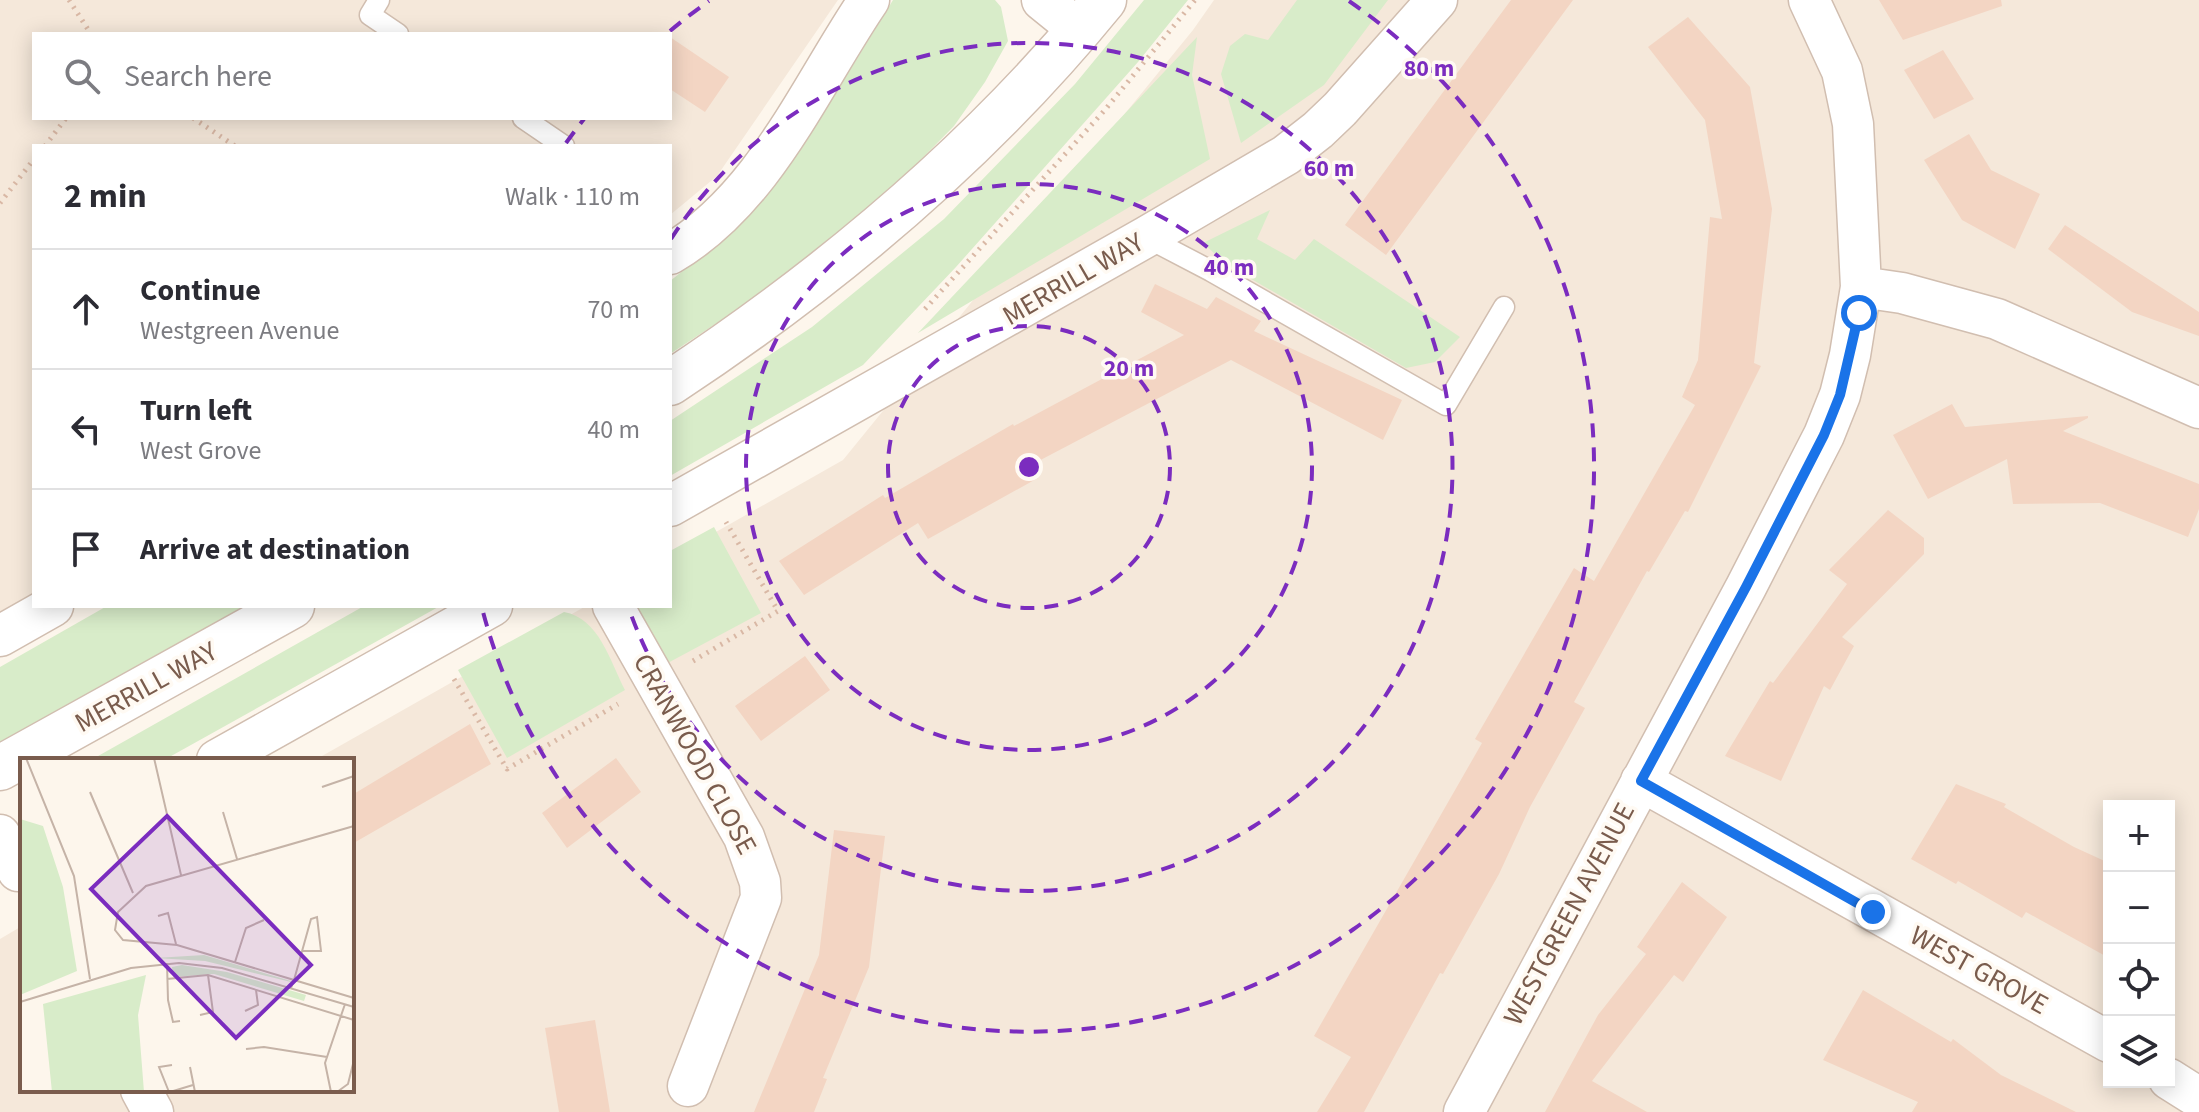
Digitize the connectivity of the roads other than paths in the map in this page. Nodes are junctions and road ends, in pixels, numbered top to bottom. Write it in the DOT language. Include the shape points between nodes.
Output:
graph roads {
  1 [pos="379,0"];
  2 [pos="869,0"];
  3 [pos="1042,0"];
  4 [pos="1437,0"];
  5 [pos="1809,0"];
  6 [pos="1091,15"];
  7 [pos="395,32"];
  8 [pos="526,120"];
  9 [pos="561,144"];
  10 [pos="1146,237"];
  11 [pos="674,244"];
  12 [pos="1861,287"];
  13 [pos="1504,307"];
  14 [pos="672,382"];
  15 [pos="2199,408"];
  16 [pos="672,505"];
  17 [pos="49,608"];
  18 [pos="288,608"];
  19 [pos="488,608"];
  20 [pos="614,608"];
  21 [pos="0,636"];
  22 [pos="221,758"];
  23 [pos="0,768"];
  24 [pos="1641,781"];
  25 [pos="0,835"];
  26 [pos="16,875"];
  27 [pos="2103,1038"];
  28 [pos="2175,1083"];
  29 [pos="688,1086"];
  30 [pos="142,1092"];
  31 [pos="2199,1098"];
  32 [pos="153,1112"];
  33 [pos="1464,1112"];
  1 -- 7 [label="lane" via="370,15"];
  2 -- 11 [label="street" via="737,199"];
  3 -- 6 [label="street"];
  4 -- 10 [label="street, MERRILL WAY" via="1318,130 1286,155"];
  5 -- 12 [label="street, WESTGREEN AVENUE" via="1848,92"];
  6 -- 14 [label="street" via="1042,74 860,245"];
  8 -- 9 [label="lane"];
  10 -- 13 [label="lane" via="1446,405"];
  10 -- 16 [label="street, MERRILL WAY"];
  12 -- 15 [label="street" via="1997,319"];
  12 -- 24 [label="street, WESTGREEN AVENUE" via="1840,395 1824,435"];
  17 -- 21 [label="street"];
  18 -- 23 [label="street, MERRILL WAY"];
  19 -- 22 [label="street"];
  20 -- 29 [label="street, CRANWOOD CLOSE" via="744,837 760,882 761,898"];
  24 -- 27 [label="street, WEST GROVE"];
  24 -- 33 [label="street, WESTGREEN AVENUE"];
  25 -- 26 [label="street"];
  28 -- 31 [label="street"];
  30 -- 32 [label="street"];
}
